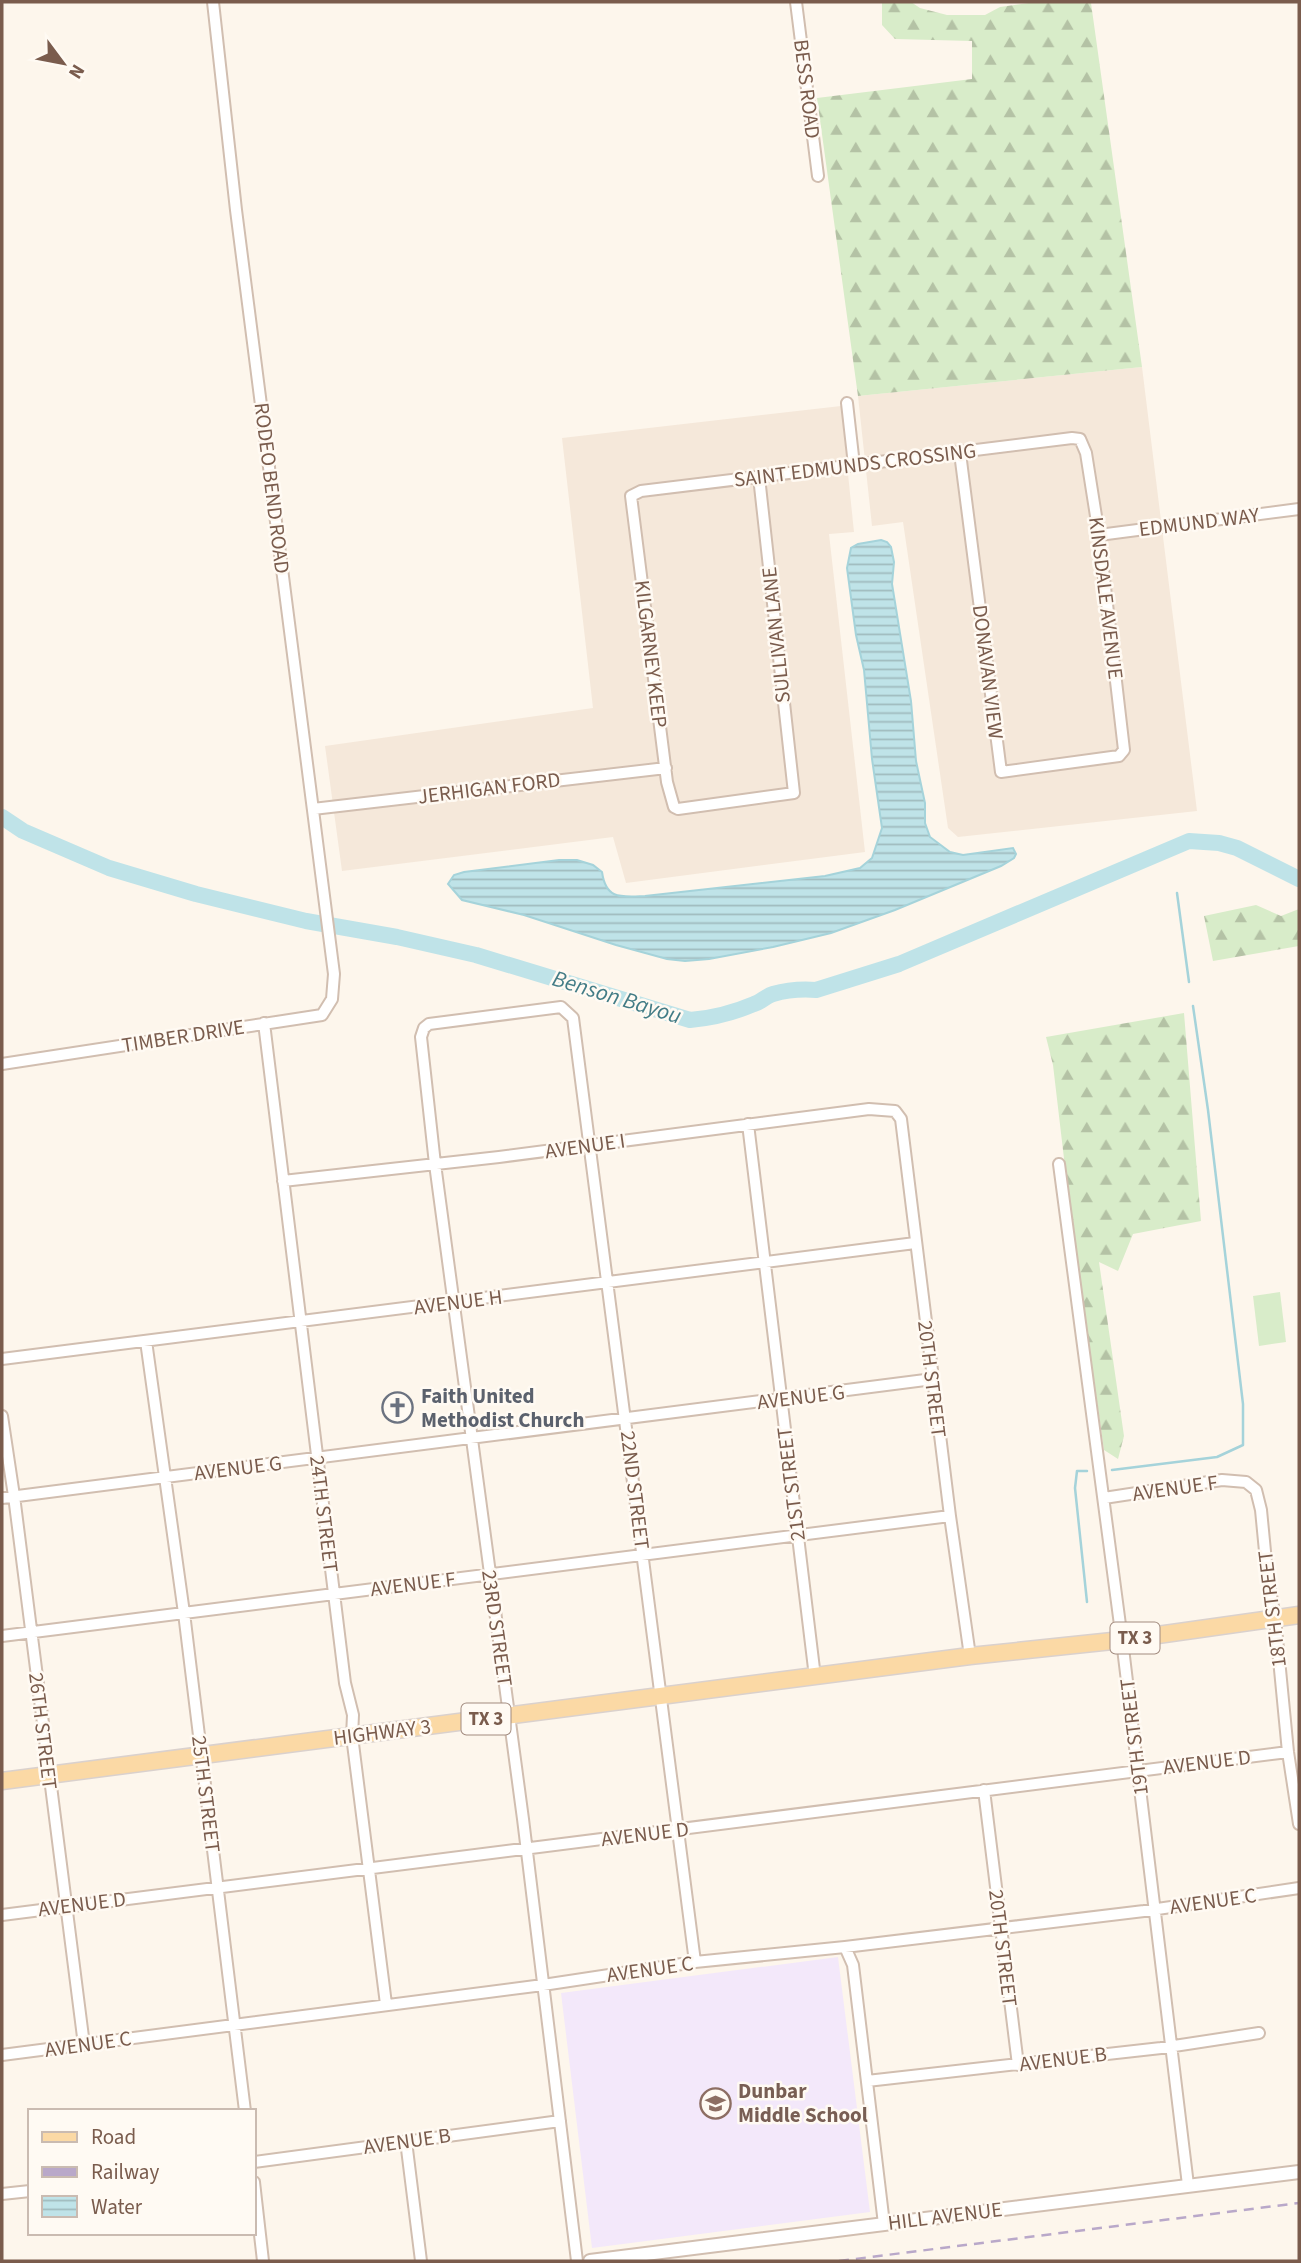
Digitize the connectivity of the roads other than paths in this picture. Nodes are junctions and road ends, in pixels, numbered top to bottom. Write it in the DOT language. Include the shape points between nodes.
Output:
graph roads {
  1 [pos="213,2"];
  2 [pos="796,2"];
  3 [pos="818,176"];
  4 [pos="846,403"];
  5 [pos="1080,439"];
  6 [pos="960,453"];
  7 [pos="854,465"];
  8 [pos="758,477"];
  9 [pos="631,496"];
  10 [pos="1299,509"];
  11 [pos="1099,534"];
  12 [pos="1119,755"];
  13 [pos="666,768"];
  14 [pos="313,810"];
  15 [pos="678,810"];
  16 [pos="334,974"];
  17 [pos="264,1023"];
  18 [pos="422,1037"];
  19 [pos="2,1063"];
  20 [pos="888,1110"];
  21 [pos="748,1124"];
  22 [pos="590,1145"];
  23 [pos="435,1164"];
  24 [pos="1059,1164"];
  25 [pos="283,1181"];
  26 [pos="915,1243"];
  27 [pos="764,1262"];
  28 [pos="608,1283"];
  29 [pos="453,1302"];
  30 [pos="300,1322"];
  31 [pos="146,1341"];
  32 [pos="2,1359"];
  33 [pos="933,1380"];
  34 [pos="781,1399"];
  35 [pos="2,1416"];
  36 [pos="626,1419"];
  37 [pos="472,1438"];
  38 [pos="317,1458"];
  39 [pos="165,1477"];
  40 [pos="1246,1482"];
  41 [pos="14,1496"];
  42 [pos="2,1498"];
  43 [pos="1104,1498"];
  44 [pos="950,1516"];
  45 [pos="797,1534"];
  46 [pos="643,1555"];
  47 [pos="490,1574"];
  48 [pos="334,1594"];
  49 [pos="184,1614"];
  50 [pos="1299,1615"];
  51 [pos="1275,1618"];
  52 [pos="31,1633"];
  53 [pos="2,1636"];
  54 [pos="1122,1640"];
  55 [pos="970,1656"];
  56 [pos="815,1677"];
  57 [pos="661,1696"];
  58 [pos="509,1716"];
  59 [pos="352,1736"];
  60 [pos="1287,1752"];
  61 [pos="201,1755"];
  62 [pos="1138,1771"];
  63 [pos="48,1775"];
  64 [pos="2,1781"];
  65 [pos="984,1790"];
  66 [pos="1299,1824"];
  67 [pos="678,1830"];
  68 [pos="527,1849"];
  69 [pos="369,1868"];
  70 [pos="217,1887"];
  71 [pos="1299,1888"];
  72 [pos="66,1906"];
  73 [pos="1155,1909"];
  74 [pos="2,1915"];
  75 [pos="1001,1928"];
  76 [pos="845,1947"];
  77 [pos="695,1962"];
  78 [pos="543,1985"];
  79 [pos="386,2004"];
  80 [pos="234,2024"];
  81 [pos="1259,2033"];
  82 [pos="84,2045"];
  83 [pos="1171,2047"];
  84 [pos="2,2055"];
  85 [pos="1018,2065"];
  86 [pos="867,2081"];
  87 [pos="245,2109"];
  88 [pos="560,2121"];
  89 [pos="406,2141"];
  90 [pos="256,2162"];
  91 [pos="1299,2172"];
  92 [pos="1188,2185"];
  93 [pos="28,2191"];
  94 [pos="2,2194"];
  95 [pos="256,2200"];
  96 [pos="884,2224"];
  97 [pos="263,2261"];
  98 [pos="422,2261"];
  99 [pos="577,2261"];
  100 [pos="590,2261"];
  1 -- 14 [label="street, RODEO BEND ROAD"];
  2 -- 3 [label="street, BESS ROAD"];
  4 -- 7 [label="street"];
  5 -- 6 [label="street, SAINT EDMUNDS CROSSING"];
  5 -- 11 [label="street, KINSDALE AVENUE"];
  6 -- 7 [label="street, SAINT EDMUNDS CROSSING"];
  6 -- 12 [label="street, DONAVAN VIEW" via="1001,772"];
  7 -- 8 [label="street, SAINT EDMUNDS CROSSING"];
  8 -- 9 [label="street, SAINT EDMUNDS CROSSING"];
  8 -- 15 [label="street, SULLIVAN LANE" via="794,793"];
  9 -- 13 [label="street, KILGARNEY KEEP"];
  10 -- 11 [label="street, EDMUND WAY"];
  11 -- 12 [label="street, KINSDALE AVENUE" via="1124,750"];
  13 -- 14 [label="street, JERHIGAN FORD"];
  13 -- 15 [label="street, KILGARNEY KEEP"];
  14 -- 16 [label="street, RODEO BEND ROAD"];
  16 -- 17 [label="street, TIMBER DRIVE" via="332,999 322,1015"];
  17 -- 19 [label="street, TIMBER DRIVE"];
  17 -- 25 [label="street, 24TH STREET"];
  18 -- 22 [label="street, 22ND STREET" via="429,1024 561,1007 573,1018"];
  18 -- 23 [label="street, 23RD STREET"];
  20 -- 21 [label="street, AVENUE I"];
  20 -- 26 [label="street, 20TH STREET" via="901,1119"];
  21 -- 22 [label="street, AVENUE I"];
  21 -- 27 [label="street, 21ST STREET"];
  22 -- 23 [label="street, AVENUE I"];
  22 -- 28 [label="street, 22ND STREET"];
  23 -- 25 [label="street, AVENUE I"];
  23 -- 29 [label="street, 23RD STREET"];
  24 -- 43 [label="street, 19TH STREET"];
  25 -- 30 [label="street, 24TH STREET"];
  26 -- 27 [label="street, AVENUE H"];
  26 -- 33 [label="street, 20TH STREET"];
  27 -- 28 [label="street, AVENUE H"];
  27 -- 34 [label="street, 21ST STREET"];
  28 -- 29 [label="street, AVENUE H"];
  28 -- 36 [label="street, 22ND STREET"];
  29 -- 30 [label="street, AVENUE H"];
  29 -- 37 [label="street, 23RD STREET"];
  30 -- 31 [label="street, AVENUE H"];
  30 -- 38 [label="street, 24TH STREET"];
  31 -- 32 [label="street, AVENUE H"];
  31 -- 39 [label="street, 25TH STREET"];
  33 -- 34 [label="street, AVENUE G"];
  33 -- 44 [label="street, 20TH STREET"];
  34 -- 36 [label="street, AVENUE G"];
  34 -- 45 [label="street, 21ST STREET"];
  35 -- 41 [label="street, 26TH STREET"];
  36 -- 37 [label="street, AVENUE G"];
  36 -- 46 [label="street, 22ND STREET"];
  37 -- 38 [label="street, AVENUE G"];
  37 -- 47 [label="street, 23RD STREET"];
  38 -- 39 [label="street, AVENUE G"];
  38 -- 48 [label="street, 24TH STREET"];
  39 -- 41 [label="street, AVENUE G"];
  39 -- 49 [label="street, 25TH STREET"];
  40 -- 43 [label="street, AVENUE F" via="1222,1480"];
  40 -- 51 [label="street, 18TH STREET" via="1256,1490 1261,1510"];
  41 -- 42 [label="street, AVENUE G"];
  41 -- 52 [label="street, 26TH STREET"];
  43 -- 54 [label="street, 19TH STREET"];
  44 -- 45 [label="street, AVENUE F"];
  44 -- 55 [label="street, 20TH STREET"];
  45 -- 46 [label="street, AVENUE F"];
  45 -- 56 [label="street, 21ST STREET"];
  46 -- 47 [label="street, AVENUE F"];
  46 -- 57 [label="street, 22ND STREET"];
  47 -- 48 [label="street, AVENUE F"];
  47 -- 58 [label="street, 23RD STREET"];
  48 -- 49 [label="street, AVENUE F"];
  48 -- 59 [label="street, 24TH STREET" via="353,1714"];
  49 -- 52 [label="street, AVENUE F"];
  49 -- 61 [label="street, 25TH STREET"];
  50 -- 51 [label="main road, TX 3"];
  51 -- 54 [label="main road, TX 3"];
  51 -- 60 [label="street, 18TH STREET"];
  52 -- 53 [label="street, AVENUE F"];
  52 -- 63 [label="street, 26TH STREET"];
  54 -- 55 [label="main road, TX 3"];
  54 -- 62 [label="street, 19TH STREET"];
  55 -- 56 [label="main road, HIGHWAY 3 / TX 3"];
  56 -- 57 [label="main road, HIGHWAY 3 / TX 3"];
  57 -- 58 [label="main road, HIGHWAY 3 / TX 3"];
  57 -- 67 [label="street, 22ND STREET"];
  58 -- 59 [label="main road, HIGHWAY 3 / TX 3"];
  58 -- 68 [label="street, 23RD STREET"];
  59 -- 61 [label="main road, HIGHWAY 3 / TX 3"];
  59 -- 69 [label="street, 24TH STREET"];
  60 -- 62 [label="street, AVENUE D"];
  60 -- 66 [label="street, 18TH STREET"];
  61 -- 63 [label="main road, HIGHWAY 3 / TX 3"];
  61 -- 70 [label="street, 25TH STREET"];
  62 -- 65 [label="street, AVENUE D"];
  62 -- 73 [label="street, 19TH STREET"];
  63 -- 64 [label="main road, HIGHWAY 3 / TX 3"];
  63 -- 72 [label="street, 26TH STREET"];
  65 -- 67 [label="street, AVENUE D"];
  65 -- 75 [label="street, 20TH STREET"];
  67 -- 68 [label="street, AVENUE D"];
  67 -- 77 [label="street, 22ND STREET"];
  68 -- 69 [label="street, AVENUE D"];
  68 -- 78 [label="street, 23RD STREET"];
  69 -- 70 [label="street, AVENUE D"];
  69 -- 79 [label="street, 24TH STREET"];
  70 -- 72 [label="street, AVENUE D"];
  70 -- 80 [label="street, 25TH STREET"];
  71 -- 73 [label="street, AVENUE C"];
  72 -- 74 [label="street, AVENUE D"];
  72 -- 82 [label="street, 26TH STREET"];
  73 -- 75 [label="street, AVENUE C"];
  73 -- 83 [label="street, 19TH STREET"];
  75 -- 76 [label="street, AVENUE C"];
  75 -- 85 [label="street, 20TH STREET"];
  76 -- 77 [label="street, AVENUE C"];
  76 -- 86 [label="street" via="853,1965"];
  77 -- 78 [label="street, AVENUE C"];
  78 -- 79 [label="street, AVENUE C"];
  78 -- 88 [label="street, 23RD STREET"];
  79 -- 80 [label="street, AVENUE C"];
  80 -- 82 [label="street, AVENUE C"];
  80 -- 87 [label="street, 25TH STREET"];
  81 -- 83 [label="street, AVENUE B"];
  82 -- 84 [label="street, AVENUE C"];
  83 -- 85 [label="street, AVENUE B"];
  83 -- 92 [label="street, 19TH STREET"];
  85 -- 86 [label="street, AVENUE B"];
  86 -- 96 [label="street"];
  88 -- 89 [label="street, AVENUE B"];
  88 -- 99 [label="street, 23RD STREET"];
  89 -- 90 [label="street, AVENUE B"];
  89 -- 98 [label="street"];
  91 -- 92 [label="street, HILL AVENUE"];
  92 -- 96 [label="street, HILL AVENUE"];
  93 -- 94 [label="street"];
  95 -- 97 [label="street"];
  96 -- 100 [label="street, HILL AVENUE"];
}
